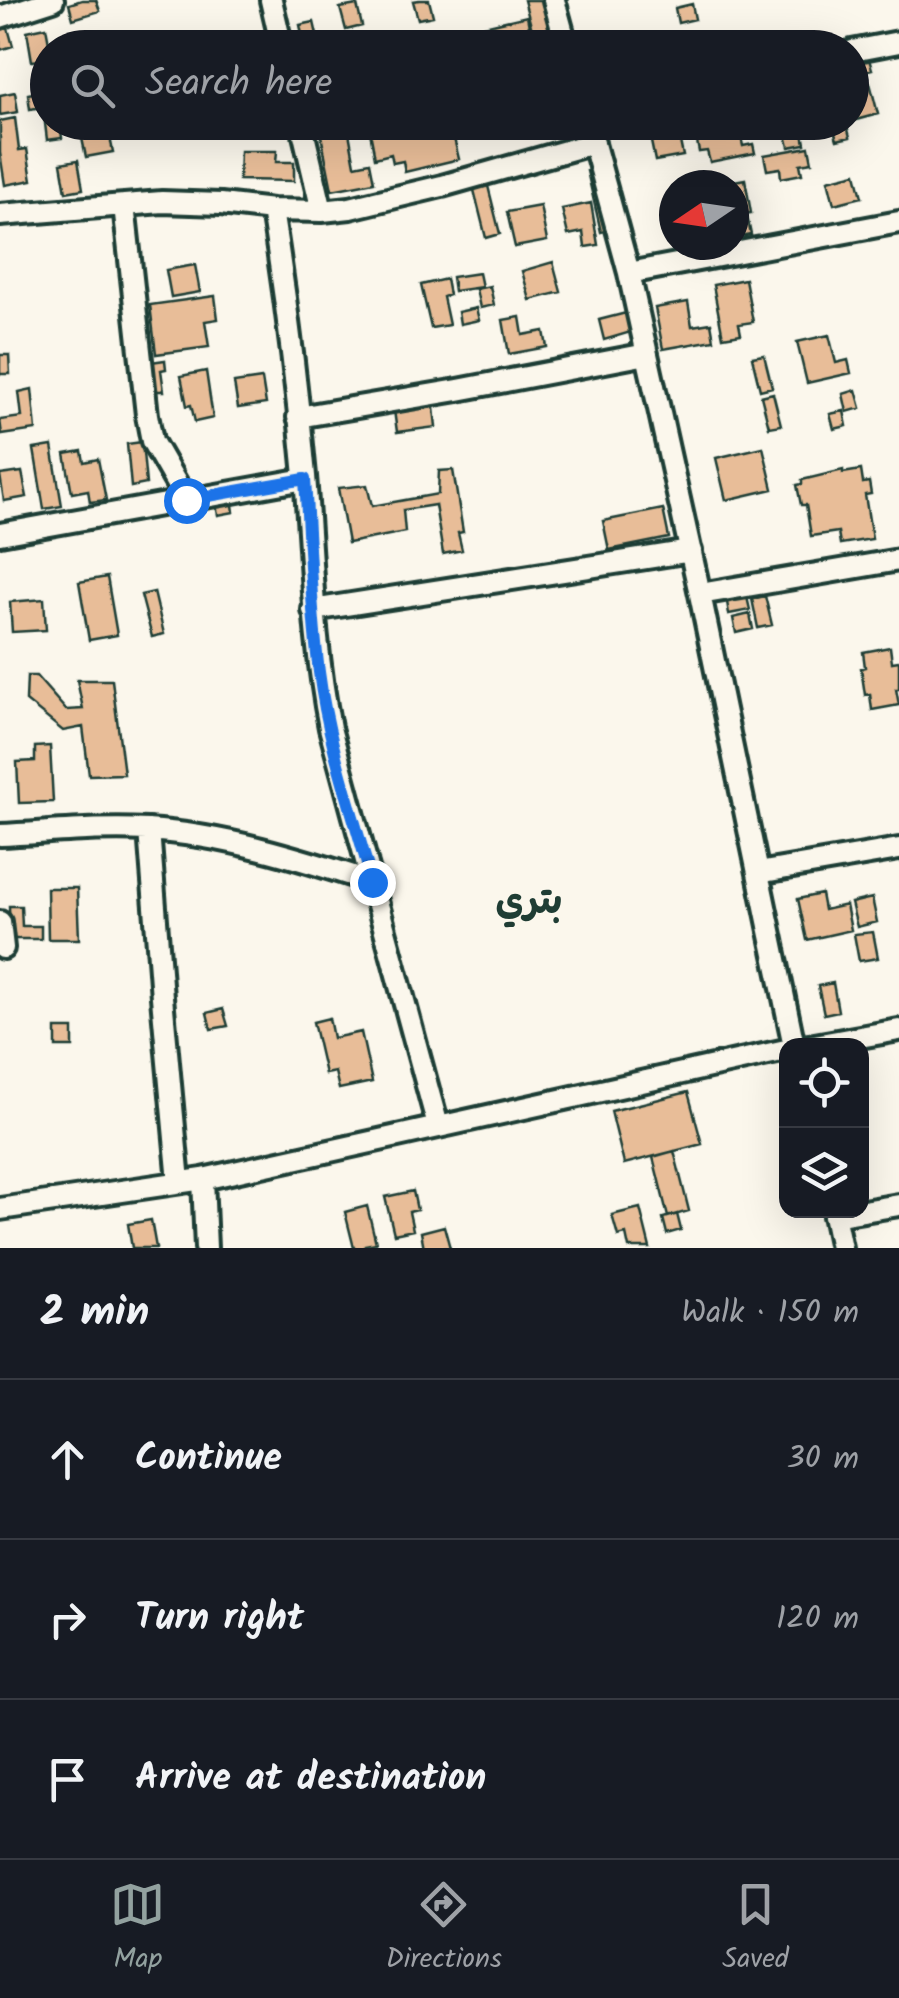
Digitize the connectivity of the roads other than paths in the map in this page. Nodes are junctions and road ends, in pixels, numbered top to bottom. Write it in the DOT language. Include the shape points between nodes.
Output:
graph roads {
  1 [pos="53,0"];
  2 [pos="271,0"];
  3 [pos="554,0"];
  4 [pos="0,17"];
  5 [pos="278,30"];
  6 [pos="562,30"];
  7 [pos="899,42"];
  8 [pos="869,48"];
  9 [pos="304,140"];
  10 [pos="570,140"];
  11 [pos="593,140"];
  12 [pos="124,205"];
  13 [pos="272,210"];
  14 [pos="322,211"];
  15 [pos="0,215"];
  16 [pos="899,222"];
  17 [pos="629,273"];
  18 [pos="647,354"];
  19 [pos="298,417"];
  20 [pos="305,479"];
  21 [pos="186,500"];
  22 [pos="0,534"];
  23 [pos="691,551"];
  24 [pos="899,560"];
  25 [pos="700,594"];
  26 [pos="313,610"];
  27 [pos="149,830"];
  28 [pos="0,835"];
  29 [pos="899,849"];
  30 [pos="758,873"];
  31 [pos="372,882"];
  32 [pos="0,922"];
  33 [pos="3,948"];
  34 [pos="899,1030"];
  35 [pos="792,1038"];
  36 [pos="854,1038"];
  37 [pos="779,1052"];
  38 [pos="438,1126"];
  39 [pos="203,1179"];
  40 [pos="179,1182"];
  41 [pos="899,1205"];
  42 [pos="0,1209"];
  43 [pos="869,1209"];
  44 [pos="835,1218"];
  45 [pos="206,1248"];
  46 [pos="841,1248"];
  1 -- 4 [label="street"];
  2 -- 5 [label="street"];
  3 -- 6 [label="street"];
  7 -- 8 [label="street"];
  9 -- 14 [label="street"];
  10 -- 14 [label="street" via="394,198"];
  11 -- 17 [label="street"];
  12 -- 13 [label="street" via="192,202"];
  12 -- 15 [label="street"];
  12 -- 21 [label="street" via="152,441"];
  13 -- 14 [label="street"];
  13 -- 19 [label="street"];
  16 -- 17 [label="street"];
  17 -- 18 [label="street"];
  18 -- 19 [label="street"];
  18 -- 23 [label="street"];
  19 -- 20 [label="street"];
  20 -- 21 [label="street"];
  20 -- 26 [label="street"];
  21 -- 22 [label="street"];
  23 -- 25 [label="street"];
  23 -- 26 [label="street"];
  24 -- 25 [label="street"];
  25 -- 30 [label="street"];
  26 -- 31 [label="street" via="330,728"];
  27 -- 28 [label="street"];
  27 -- 31 [label="street" via="250,844"];
  27 -- 40 [label="street"];
  29 -- 30 [label="street"];
  30 -- 35 [label="street"];
  31 -- 38 [label="street"];
  32 -- 33 [label="street"];
  34 -- 36 [label="street"];
  37 -- 38 [label="street"];
  38 -- 39 [label="street"];
  39 -- 40 [label="street"];
  39 -- 45 [label="street"];
  40 -- 42 [label="street"];
  41 -- 43 [label="street"];
  44 -- 46 [label="street"];
}
